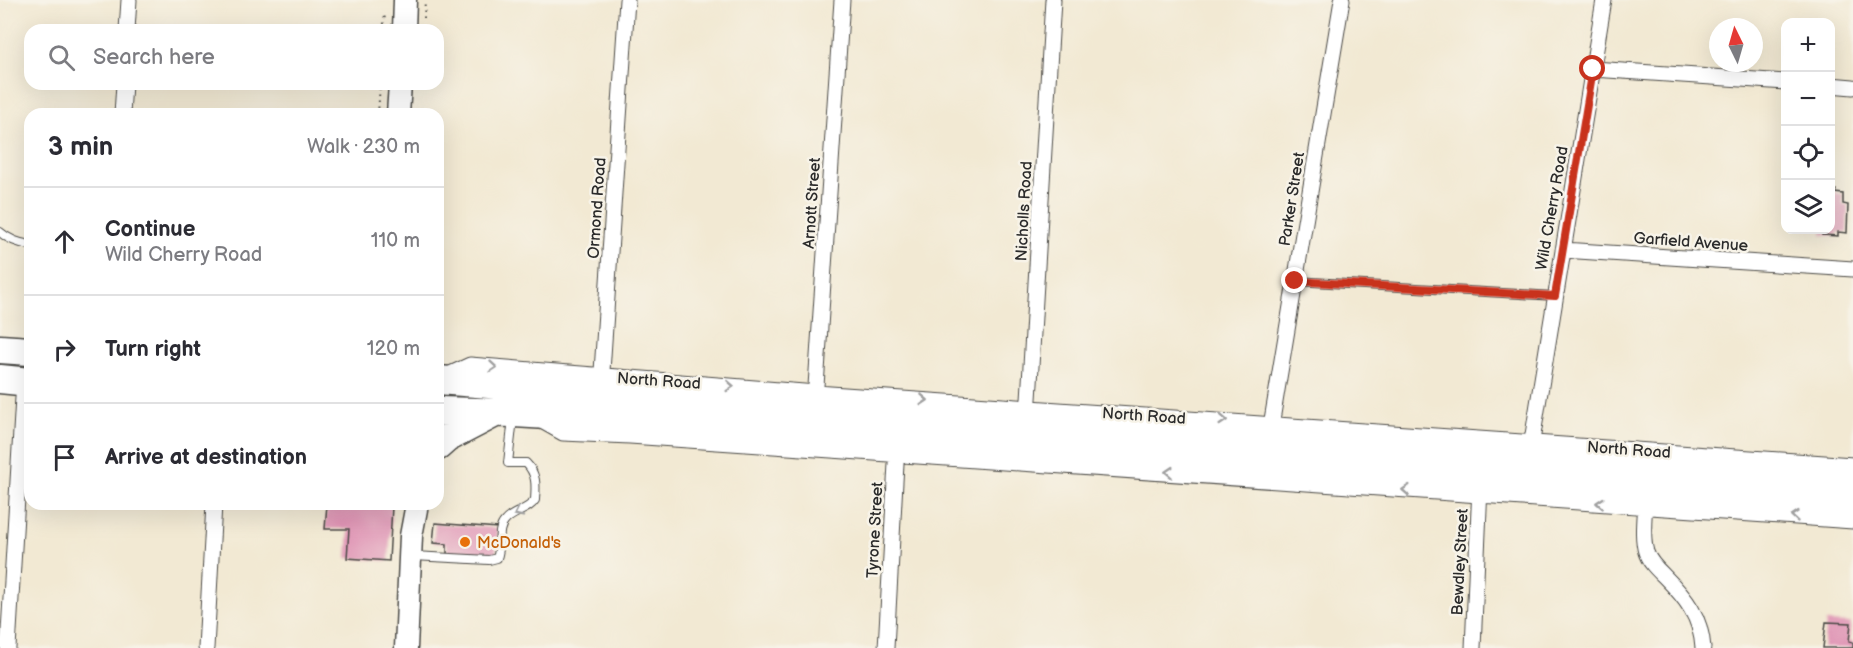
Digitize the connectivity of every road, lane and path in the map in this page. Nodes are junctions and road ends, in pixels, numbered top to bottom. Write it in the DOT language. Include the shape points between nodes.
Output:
graph roads {
  1 [pos="129,0"];
  2 [pos="405,0"];
  3 [pos="425,0"];
  4 [pos="627,0"];
  5 [pos="842,0"];
  6 [pos="1053,0"];
  7 [pos="1342,0"];
  8 [pos="1604,0"];
  9 [pos="424,20"];
  10 [pos="127,24"];
  11 [pos="404,24"];
  12 [pos="1593,69"];
  13 [pos="1781,82"];
  14 [pos="1835,86"];
  15 [pos="1853,87"];
  16 [pos="124,90"];
  17 [pos="380,90"];
  18 [pos="400,90"];
  19 [pos="122,108"];
  20 [pos="378,108"];
  21 [pos="398,108"];
  22 [pos="0,232"];
  23 [pos="24,244"];
  24 [pos="1563,250"];
  25 [pos="1853,269"];
  26 [pos="1295,281"];
  27 [pos="1555,296"];
  28 [pos="0,349"];
  29 [pos="24,351"];
  30 [pos="18,381"];
  31 [pos="444,381"];
  32 [pos="601,395"];
  33 [pos="815,401"];
  34 [pos="444,411"];
  35 [pos="512,413"];
  36 [pos="1028,415"];
  37 [pos="898,436"];
  38 [pos="444,441"];
  39 [pos="1269,442"];
  40 [pos="1530,451"];
  41 [pos="1853,465"];
  42 [pos="1853,480"];
  43 [pos="1480,486"];
  44 [pos="1645,487"];
  45 [pos="1853,505"];
  46 [pos="214,510"];
  47 [pos="405,510"];
  48 [pos="416,510"];
  49 [pos="1853,521"];
  50 [pos="411,546"];
  51 [pos="8,648"];
  52 [pos="206,648"];
  53 [pos="411,648"];
  54 [pos="886,648"];
  55 [pos="1473,648"];
  56 [pos="1703,648"];
  1 -- 10 [label="street"];
  2 -- 11 [label="main road"];
  3 -- 9 [label="path"];
  4 -- 32 [label="street, Ormond Road"];
  5 -- 33 [label="street, Arnott Street"];
  6 -- 36 [label="street, Nicholls Road"];
  7 -- 26 [label="street, Parker Street"];
  8 -- 12 [label="street, Wild Cherry Road"];
  12 -- 13 [label="street"];
  12 -- 24 [label="street, Wild Cherry Road"];
  14 -- 15 [label="street"];
  16 -- 19 [label="street"];
  17 -- 20 [label="path"];
  18 -- 21 [label="main road"];
  22 -- 23 [label="lane"];
  24 -- 25 [label="street, Garfield Avenue"];
  24 -- 27 [label="street, Wild Cherry Road"];
  26 -- 27 [label="lane"];
  26 -- 39 [label="street, Parker Street"];
  27 -- 40 [label="street, Wild Cherry Road"];
  28 -- 29 [label="highway"];
  30 -- 51 [label="street"];
  31 -- 32 [label="highway, North Road, one-way"];
  32 -- 33 [label="highway, North Road, one-way"];
  32 -- 35 [label="highway, North Road"];
  32 -- 37 [label="highway, North Road"];
  33 -- 36 [label="street, North Road, one-way"];
  33 -- 37 [label="highway, North Road"];
  34 -- 35 [label="highway, North Road"];
  35 -- 37 [label="street, North Road" via="563,434"];
  35 -- 38 [label="highway" via="474,423"];
  35 -- 50 [label="lane, one-way" via="508,463 526,463 531,469 536,479 536,500 503,523 497,558 489,561"];
  36 -- 37 [label="highway, North Road"];
  36 -- 39 [label="highway, North Road, one-way"];
  37 -- 39 [label="highway, North Road"];
  43 -- 37 [label="street, North Road, one-way"];
  37 -- 54 [label="street, Tyrone Street"];
  39 -- 40 [label="highway, North Road"];
  39 -- 43 [label="highway, North Road"];
  40 -- 41 [label="street, North Road"];
  40 -- 44 [label="highway, North Road"];
  42 -- 44 [label="highway, North Road"];
  44 -- 43 [label="highway, North Road, one-way"];
  43 -- 55 [label="street, Bewdley Street"];
  44 -- 45 [label="highway, North Road"];
  49 -- 44 [label="street, North Road, one-way"];
  44 -- 56 [label="street" via="1646,553 1689,603 1701,630"];
  46 -- 52 [label="street"];
  47 -- 50 [label="main road"];
  48 -- 50 [label="main road"];
  50 -- 53 [label="main road"];
}
